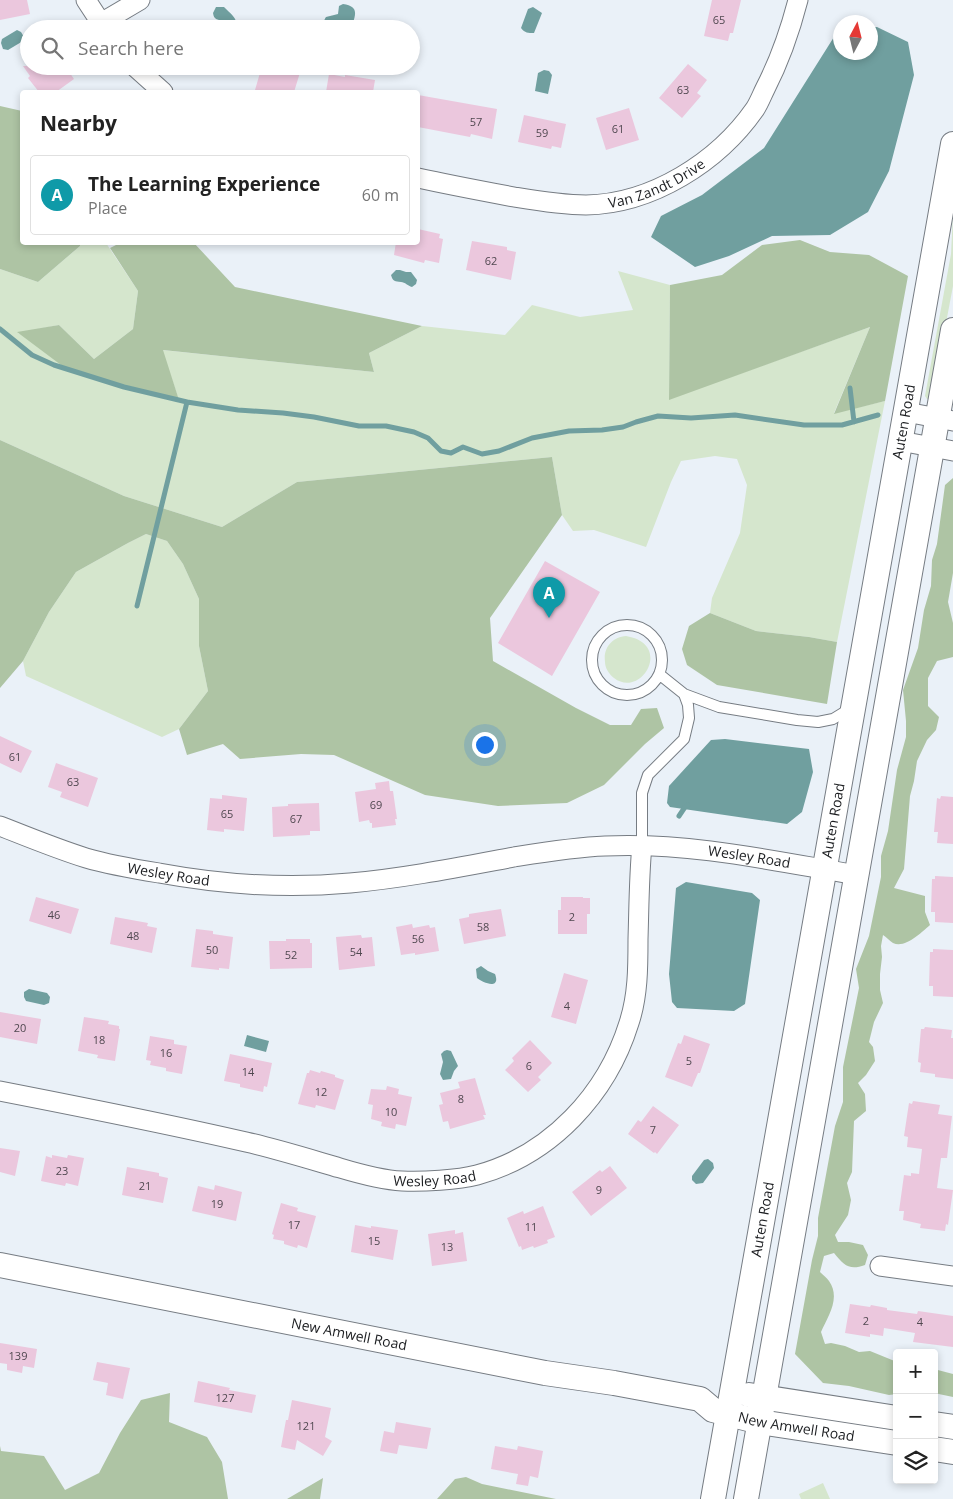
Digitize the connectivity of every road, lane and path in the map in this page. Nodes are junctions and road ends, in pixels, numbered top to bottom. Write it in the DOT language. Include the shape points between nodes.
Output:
graph roads {
  1 [pos="86,0"];
  2 [pos="140,0"];
  3 [pos="798,0"];
  4 [pos="99,20"];
  5 [pos="112,20"];
  6 [pos="144,75"];
  7 [pos="160,90"];
  8 [pos="953,144"];
  9 [pos="420,178"];
  10 [pos="953,330"];
  11 [pos="906,412"];
  12 [pos="945,419"];
  13 [pos="900,441"];
  14 [pos="943,449"];
  15 [pos="659,674"];
  16 [pos="684,694"];
  17 [pos="854,706"];
  18 [pos="0,826"];
  19 [pos="642,845"];
  20 [pos="824,870"];
  21 [pos="857,876"];
  22 [pos="0,1091"];
  23 [pos="0,1264"];
  24 [pos="880,1266"];
  25 [pos="953,1276"];
  26 [pos="764,1397"];
  27 [pos="731,1403"];
  28 [pos="893,1417"];
  29 [pos="760,1422"];
  30 [pos="938,1425"];
  31 [pos="953,1427"];
  32 [pos="893,1442"];
  33 [pos="938,1450"];
  34 [pos="953,1452"];
  35 [pos="713,1499"];
  36 [pos="746,1499"];
  1 -- 4 [label="street"];
  2 -- 5 [label="street"];
  3 -- 9 [label="street, Van Zandt Drive" via="776,67 756,108 734,135 686,175 622,200 588,205 556,204"];
  6 -- 7 [label="street"];
  8 -- 11 [label="street, Auten Road"];
  10 -- 12 [label="street"];
  11 -- 12 [label="street"];
  11 -- 13 [label="street, Auten Road"];
  12 -- 14 [label="street"];
  13 -- 14 [label="street"];
  13 -- 17 [label="street, Auten Road"];
  14 -- 21 [label="street"];
  15 -- 15 [label="lane" via="662,667 659,646 645,630 634,626 611,629 595,646 592,657 598,680 617,693 629,695 640,692 650,686"];
  15 -- 16 [label="lane"];
  16 -- 17 [label="lane" via="719,707 818,722 833,719"];
  16 -- 19 [label="lane" via="689,718 684,738 648,775 642,793"];
  17 -- 20 [label="street, Auten Road"];
  18 -- 19 [label="street, Wesley Road" via="87,858 133,869 255,886 351,883 563,849"];
  19 -- 20 [label="street, Wesley Road" via="699,849"];
  19 -- 22 [label="street, Wesley Road" via="637,982 630,1021 619,1054 582,1109 535,1149 508,1164 476,1175 438,1180 401,1181 366,1176 252,1143"];
  20 -- 21 [label="street, Wesley Road"];
  20 -- 27 [label="street, Auten Road"];
  21 -- 26 [label="street"];
  23 -- 27 [label="street, New Amwell Road" via="545,1373 700,1399 713,1410"];
  24 -- 25 [label="street"];
  26 -- 27 [label="street, New Amwell Road"];
  26 -- 28 [label="street, New Amwell Road"];
  26 -- 29 [label="street"];
  27 -- 29 [label="street, New Amwell Road"];
  27 -- 35 [label="street, Auten Road"];
  29 -- 32 [label="street, New Amwell Road"];
  29 -- 36 [label="street"];
  30 -- 31 [label="street"];
  33 -- 34 [label="street"];
}
